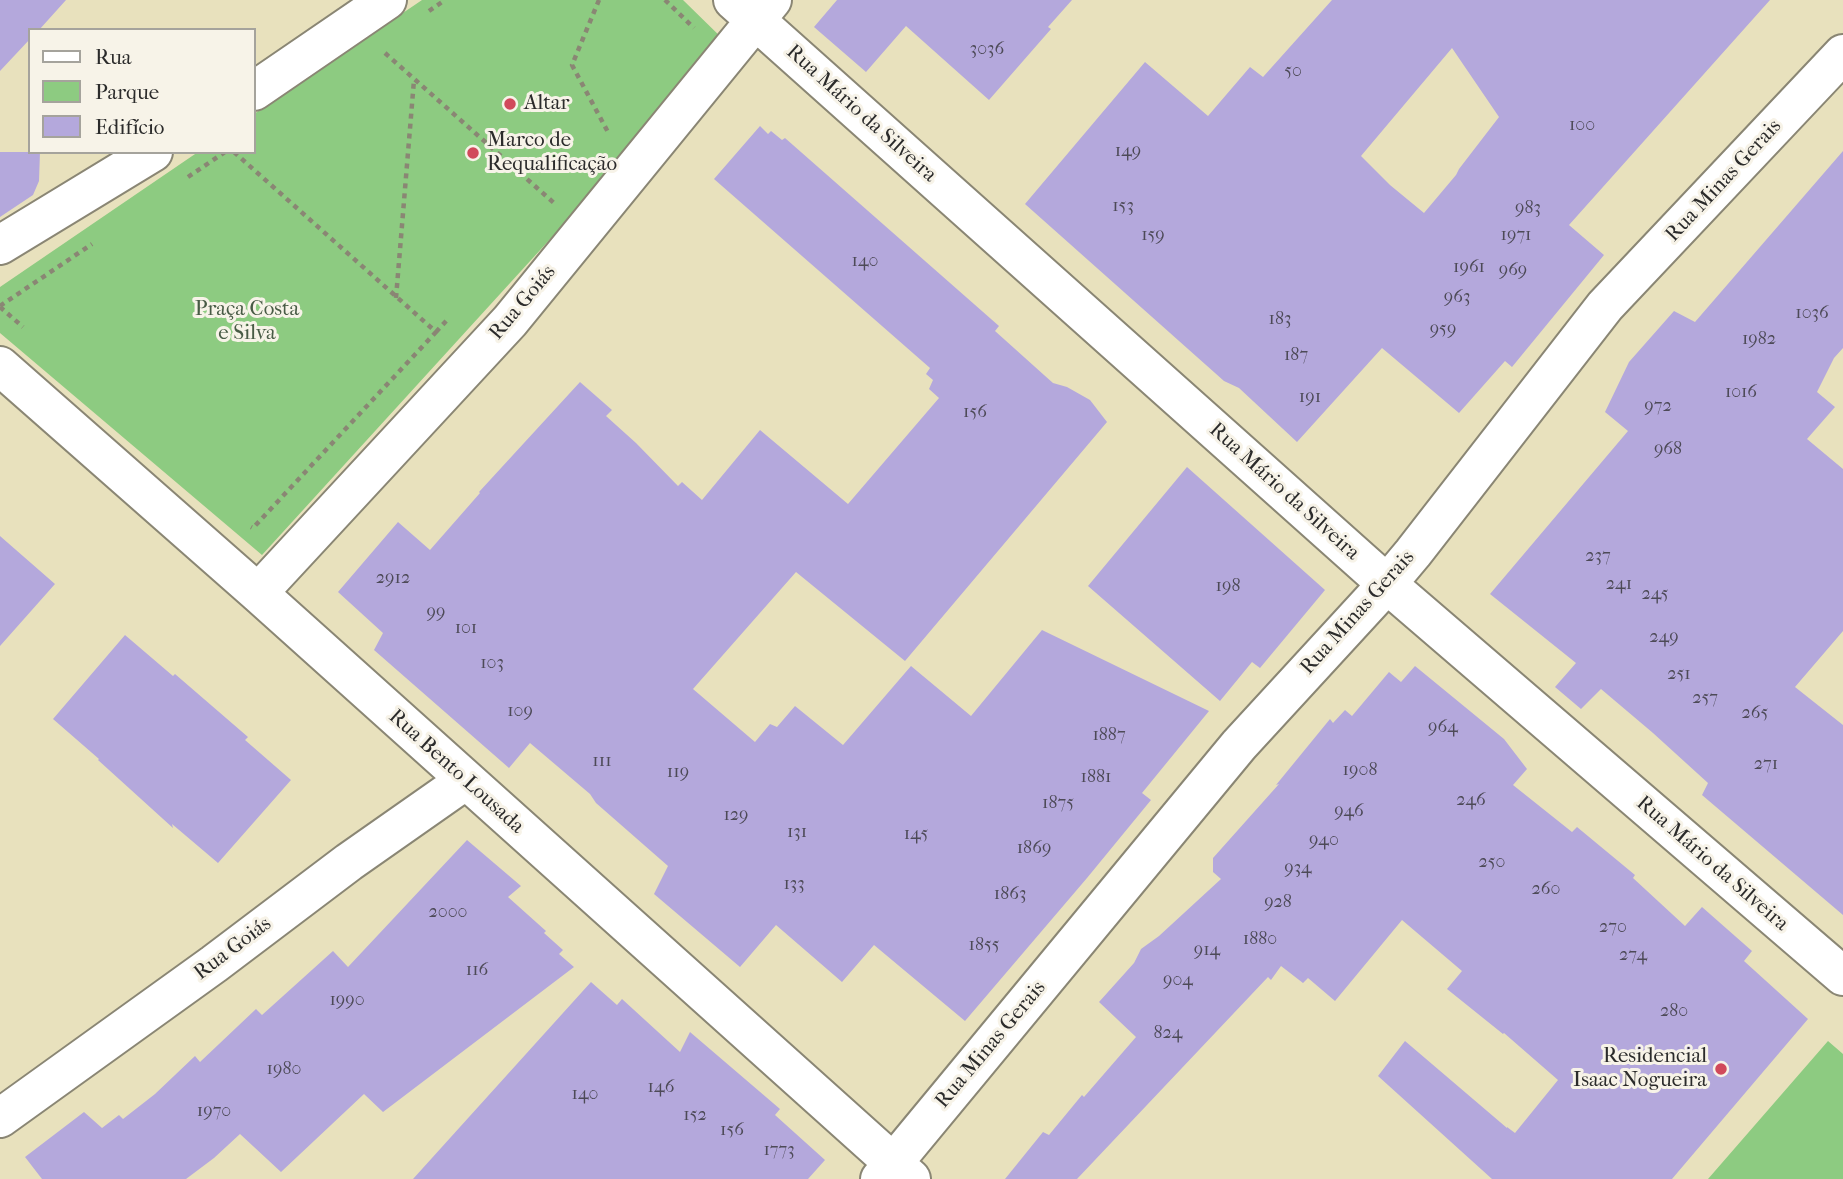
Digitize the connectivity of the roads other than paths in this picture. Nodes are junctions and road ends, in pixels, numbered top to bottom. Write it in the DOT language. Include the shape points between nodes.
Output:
graph roads {
  1 [pos="387,0"];
  2 [pos="753,6"];
  3 [pos="1843,54"];
  4 [pos="256,90"];
  5 [pos="150,154"];
  6 [pos="0,245"];
  7 [pos="0,366"];
  8 [pos="1387,584"];
  9 [pos="258,593"];
  10 [pos="466,780"];
  11 [pos="1843,975"];
  12 [pos="0,1118"];
  13 [pos="895,1174"];
  1 -- 4 [label="street"];
  2 -- 8 [label="street, Rua Mário da Silveira"];
  2 -- 9 [label="street, Rua Goiás" via="510,321"];
  3 -- 8 [label="street, Rua Minas Gerais" via="1605,306"];
  5 -- 6 [label="street"];
  7 -- 9 [label="street, Rua Bento Lousada"];
  8 -- 11 [label="street, Rua Mário da Silveira"];
  8 -- 13 [label="street, Rua Minas Gerais" via="1239,745"];
  9 -- 10 [label="street, Rua Bento Lousada"];
  10 -- 12 [label="street, Rua Goiás"];
  10 -- 13 [label="street, Rua Bento Lousada"];
}
